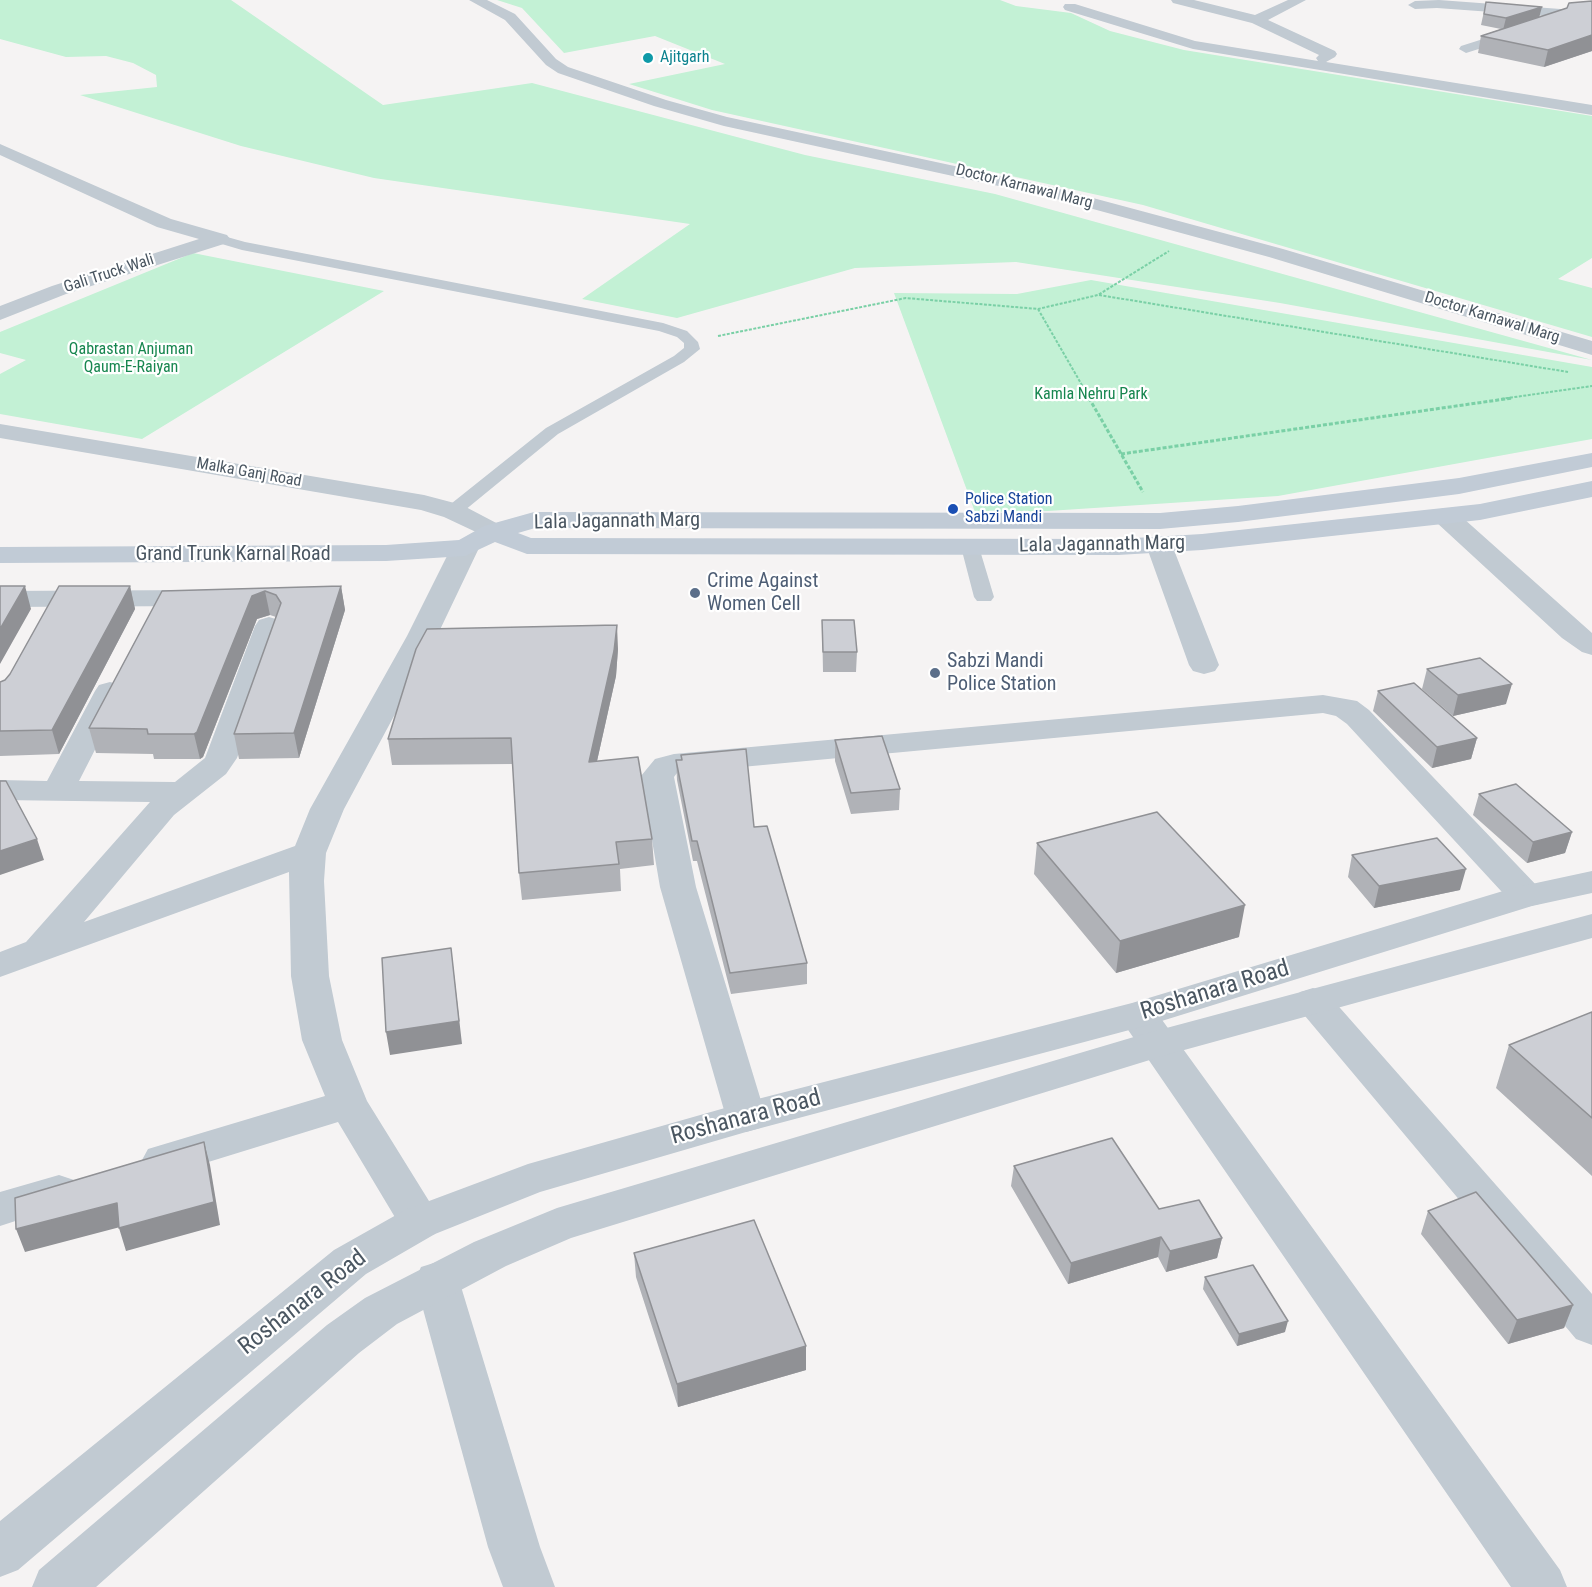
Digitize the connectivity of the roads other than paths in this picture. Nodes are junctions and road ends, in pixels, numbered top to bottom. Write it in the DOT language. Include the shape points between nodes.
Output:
graph roads {
  1 [pos="476,0"];
  2 [pos="1178,0"];
  3 [pos="1299,0"];
  4 [pos="1507,0"];
  5 [pos="1415,5"];
  6 [pos="1070,7"];
  7 [pos="1582,14"];
  8 [pos="1257,20"];
  9 [pos="1466,49"];
  10 [pos="1310,65"];
  11 [pos="1592,110"];
  12 [pos="0,149"];
  13 [pos="220,239"];
  14 [pos="0,314"];
  15 [pos="1592,348"];
  16 [pos="0,431"];
  17 [pos="1592,460"];
  18 [pos="1592,489"];
  19 [pos="453,511"];
  20 [pos="1445,516"];
  21 [pos="1168,528"];
  22 [pos="493,532"];
  23 [pos="1202,542"];
  24 [pos="970,547"];
  25 [pos="465,548"];
  26 [pos="0,555"];
  27 [pos="984,597"];
  28 [pos="159,598"];
  29 [pos="225,598"];
  30 [pos="0,599"];
  31 [pos="54,599"];
  32 [pos="269,626"];
  33 [pos="38,628"];
  34 [pos="143,628"];
  35 [pos="1592,646"];
  36 [pos="1204,665"];
  37 [pos="122,669"];
  38 [pos="0,790"];
  39 [pos="57,790"];
  40 [pos="180,792"];
  41 [pos="309,853"];
  42 [pos="1592,882"];
  43 [pos="1526,896"];
  44 [pos="1592,926"];
  45 [pos="38,952"];
  46 [pos="0,965"];
  47 [pos="1313,1001"];
  48 [pos="1148,1030"];
  49 [pos="348,1104"];
  50 [pos="746,1117"];
  51 [pos="0,1209"];
  52 [pos="420,1222"];
  53 [pos="437,1280"];
  54 [pos="1592,1326"];
  55 [pos="0,1553"];
  56 [pos="58,1587"];
  57 [pos="529,1587"];
  58 [pos="1541,1587"];
  1 -- 15 [label="street, Doctor Karnawal Marg" via="510,17 563,70 660,103 724,121 1052,192"];
  2 -- 8 [label="street"];
  3 -- 8 [label="street"];
  4 -- 7 [label="street"];
  5 -- 7 [label="street"];
  6 -- 10 [label="street" via="1179,42"];
  7 -- 9 [label="street"];
  8 -- 10 [label="street" via="1330,54"];
  10 -- 11 [label="street"];
  12 -- 13 [label="street" via="164,223"];
  13 -- 14 [label="street, Gali Truck Wali" via="59,290"];
  13 -- 19 [label="lane" via="663,327 691,342 692,349 679,359 552,431"];
  16 -- 19 [label="street, Malka Ganj Road"];
  17 -- 21 [label="main road, Lala Jagannath Marg" via="1459,486"];
  18 -- 20 [label="main road, Lala Jagannath Marg"];
  19 -- 22 [label="street, Malka Ganj Road"];
  20 -- 23 [label="main road, Lala Jagannath Marg"];
  20 -- 35 [label="street"];
  21 -- 22 [label="main road, Lala Jagannath Marg" via="534,520"];
  21 -- 23 [label="main road, Lala Jagannath Marg"];
  21 -- 23 [label="main road"];
  21 -- 24 [label="main road, Lala Jagannath Marg"];
  21 -- 36 [label="street"];
  22 -- 24 [label="main road, Lala Jagannath Marg" via="527,546"];
  22 -- 25 [label="main road"];
  24 -- 27 [label="lane"];
  25 -- 26 [label="main road, Grand Trunk Karnal Road" via="295,556"];
  25 -- 41 [label="street" via="422,636 327,808"];
  28 -- 29 [label="street"];
  28 -- 31 [label="street"];
  28 -- 34 [label="street"];
  30 -- 31 [label="street"];
  31 -- 33 [label="street"];
  32 -- 40 [label="street" via="221,758"];
  37 -- 39 [label="street"];
  38 -- 39 [label="street"];
  39 -- 40 [label="street"];
  40 -- 45 [label="street"];
  41 -- 45 [label="street"];
  41 -- 49 [label="street" via="306,881 310,976 322,1040"];
  42 -- 43 [label="street, Roshanara Road"];
  43 -- 48 [label="street, Roshanara Road"];
  43 -- 50 [label="street" via="1358,717 1346,708 1323,704 666,766 657,776 678,887"];
  44 -- 47 [label="street, Roshanara Road"];
  45 -- 46 [label="street"];
  47 -- 48 [label="street, Roshanara Road"];
  47 -- 54 [label="street"];
  48 -- 50 [label="street, Roshanara Road"];
  48 -- 53 [label="street, Roshanara Road" via="556,1225"];
  48 -- 58 [label="street"];
  49 -- 51 [label="street"];
  49 -- 52 [label="street"];
  50 -- 52 [label="street, Roshanara Road" via="528,1180"];
  52 -- 55 [label="street, Roshanara Road" via="341,1269"];
  53 -- 56 [label="street, Roshanara Road" via="381,1311 343,1339"];
  53 -- 57 [label="street"];
}
